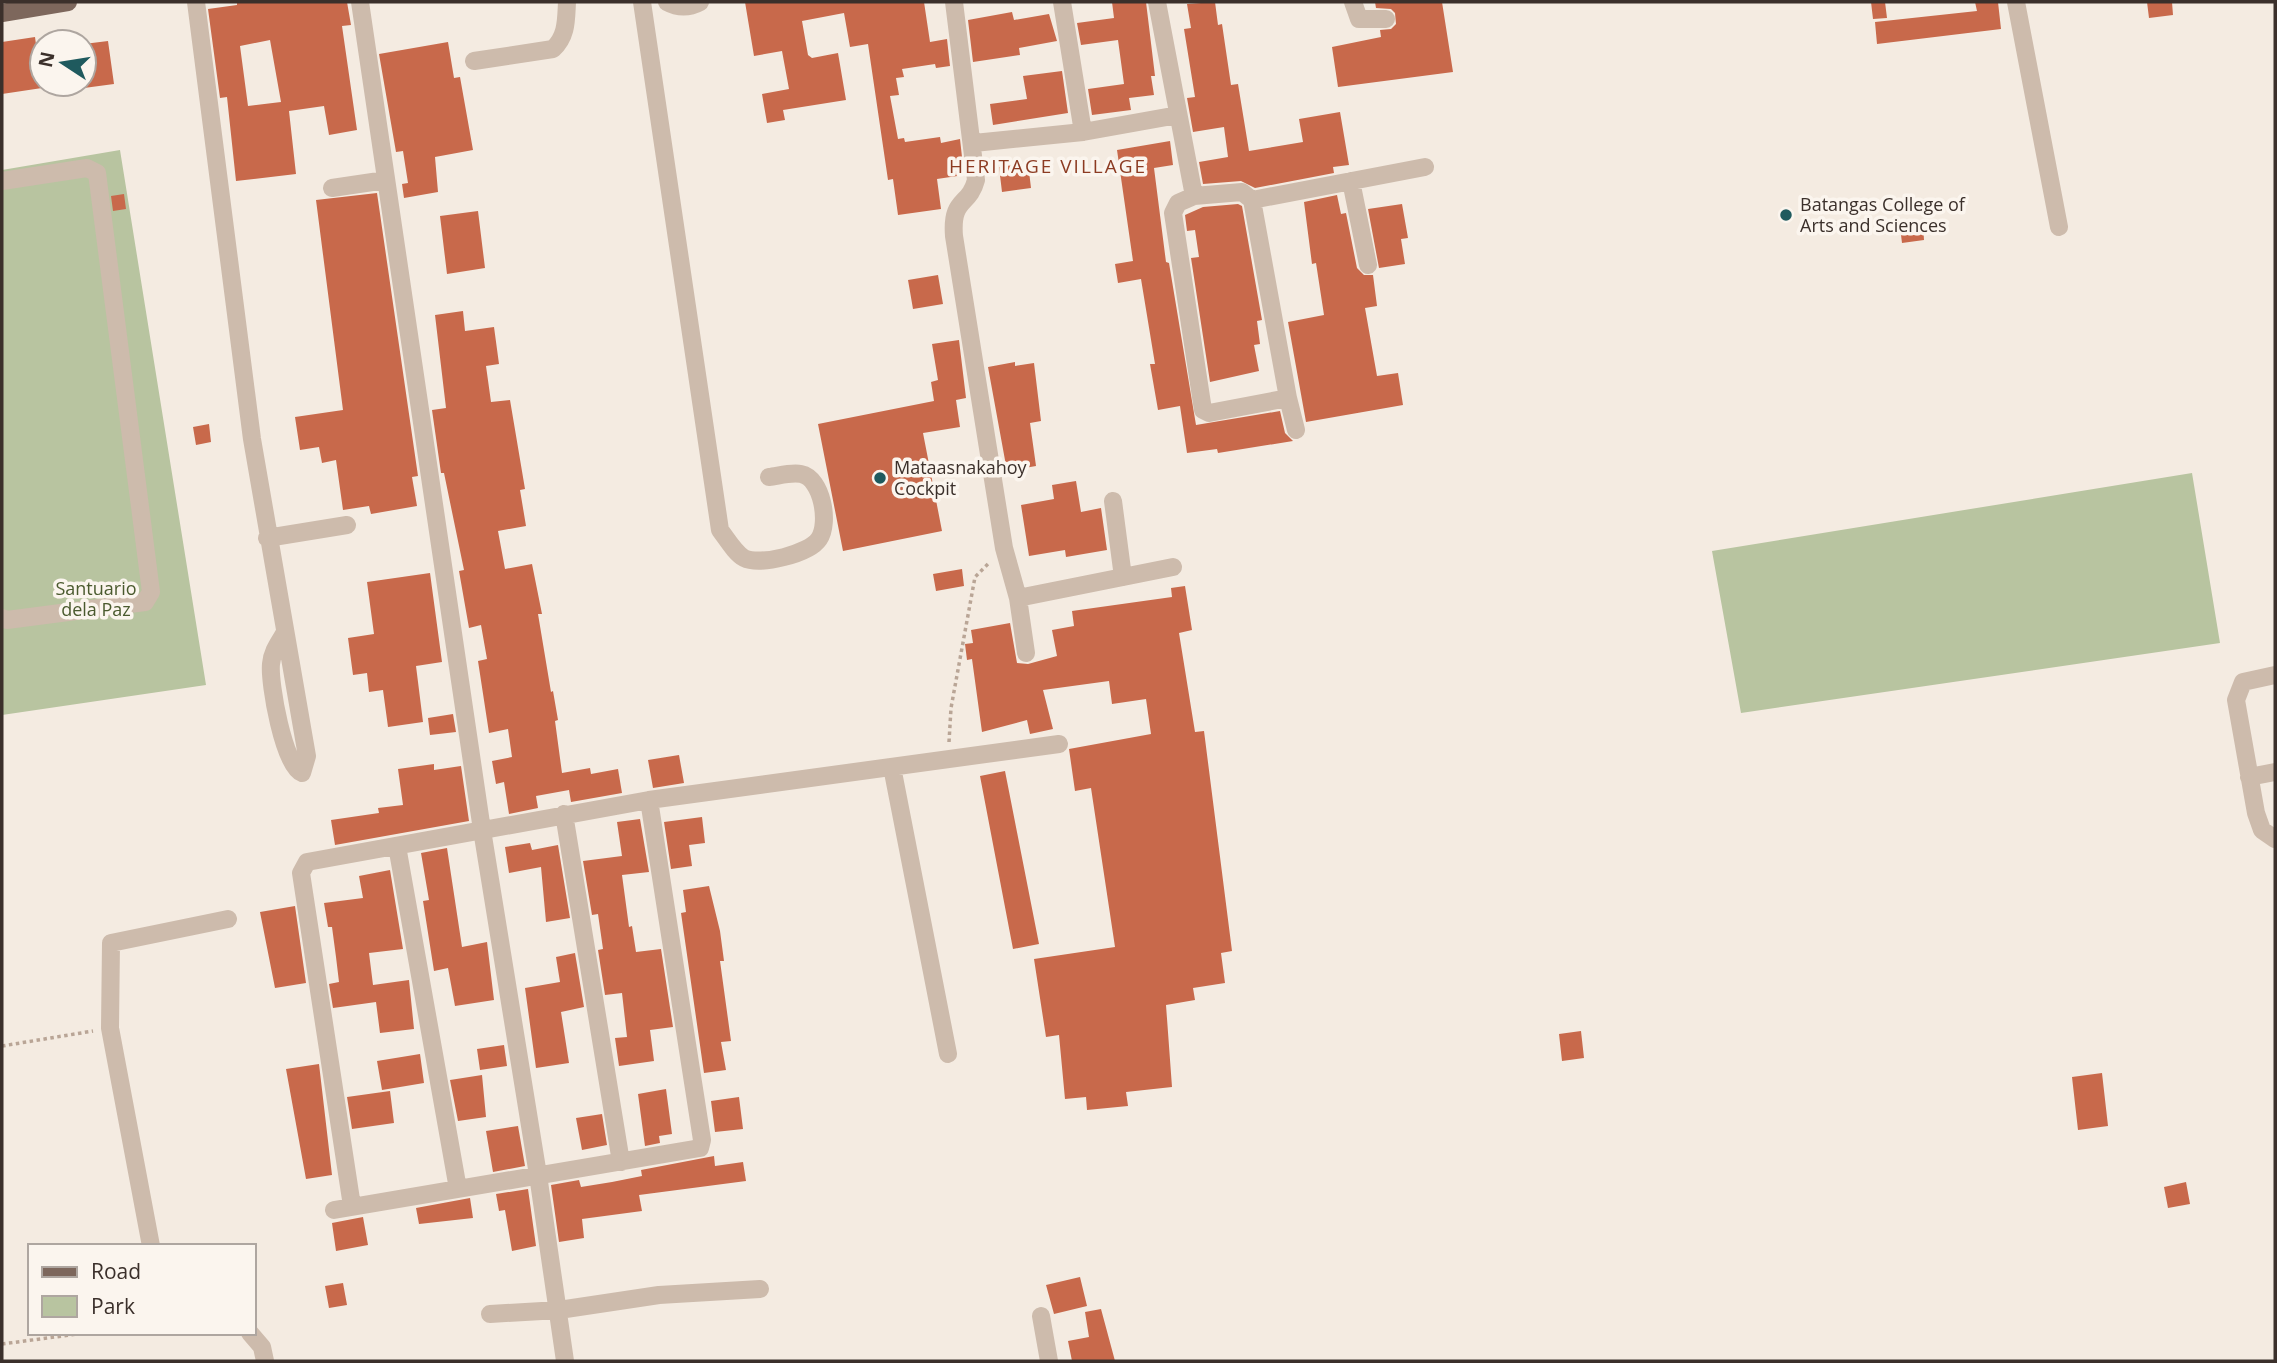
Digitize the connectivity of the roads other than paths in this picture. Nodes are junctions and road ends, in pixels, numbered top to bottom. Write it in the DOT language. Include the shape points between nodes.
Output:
graph roads {
  1 [pos="68,2"];
  2 [pos="196,2"];
  3 [pos="360,2"];
  4 [pos="567,2"];
  5 [pos="642,2"];
  6 [pos="667,2"];
  7 [pos="700,2"];
  8 [pos="954,2"];
  9 [pos="1062,2"];
  10 [pos="1157,2"];
  11 [pos="1353,2"];
  12 [pos="2016,2"];
  13 [pos="2,13"];
  14 [pos="1386,19"];
  15 [pos="474,61"];
  16 [pos="1178,115"];
  17 [pos="1083,132"];
  18 [pos="974,144"];
  19 [pos="1424,167"];
  20 [pos="386,180"];
  21 [pos="2,181"];
  22 [pos="1352,181"];
  23 [pos="332,188"];
  24 [pos="1194,196"];
  25 [pos="1252,200"];
  26 [pos="2059,227"];
  27 [pos="1368,265"];
  28 [pos="1288,398"];
  29 [pos="1296,430"];
  30 [pos="769,477"];
  31 [pos="1113,501"];
  32 [pos="347,525"];
  33 [pos="267,538"];
  34 [pos="1173,568"];
  35 [pos="1123,577"];
  36 [pos="1018,598"];
  37 [pos="2,618"];
  38 [pos="284,634"];
  39 [pos="1026,653"];
  40 [pos="2275,675"];
  41 [pos="301,723"];
  42 [pos="281,728"];
  43 [pos="1059,744"];
  44 [pos="892,767"];
  45 [pos="2275,772"];
  46 [pos="2249,777"];
  47 [pos="649,800"];
  48 [pos="564,814"];
  49 [pos="482,830"];
  50 [pos="2275,839"];
  51 [pos="397,846"];
  52 [pos="228,919"];
  53 [pos="948,1054"];
  54 [pos="621,1162"];
  55 [pos="538,1175"];
  56 [pos="458,1189"];
  57 [pos="352,1206"];
  58 [pos="334,1210"];
  59 [pos="151,1244"];
  60 [pos="760,1289"];
  61 [pos="559,1310"];
  62 [pos="490,1314"];
  63 [pos="1041,1316"];
  64 [pos="252,1335"];
  65 [pos="265,1361"];
  66 [pos="565,1361"];
  67 [pos="1049,1361"];
  1 -- 13 [label="main road"];
  2 -- 33 [label="street"];
  3 -- 20 [label="street"];
  4 -- 15 [label="street" via="566,25 553,49"];
  5 -- 30 [label="street" via="720,530 741,557 755,562 811,547 822,531 823,506 813,481 802,474"];
  6 -- 7 [label="street" via="680,7"];
  8 -- 18 [label="street"];
  9 -- 17 [label="street"];
  10 -- 16 [label="street"];
  11 -- 14 [label="street" via="1359,19"];
  12 -- 26 [label="street"];
  16 -- 17 [label="street"];
  16 -- 24 [label="street"];
  17 -- 18 [label="street"];
  18 -- 36 [label="street" via="974,189 960,201 953,217 1004,548"];
  19 -- 22 [label="street"];
  20 -- 23 [label="street"];
  20 -- 49 [label="street"];
  21 -- 37 [label="street" via="87,168 97,173 151,592 145,602"];
  22 -- 25 [label="street"];
  22 -- 27 [label="street"];
  24 -- 25 [label="street" via="1242,191"];
  24 -- 28 [label="street" via="1178,202 1174,213 1203,410 1209,413"];
  25 -- 28 [label="street"];
  28 -- 29 [label="street"];
  31 -- 35 [label="street"];
  32 -- 33 [label="street"];
  33 -- 38 [label="street"];
  34 -- 35 [label="street"];
  35 -- 36 [label="street"];
  36 -- 39 [label="street"];
  38 -- 41 [label="street"];
  38 -- 42 [label="street" via="274,649 270,680"];
  40 -- 46 [label="street" via="2243,682 2236,700"];
  41 -- 42 [label="street"];
  41 -- 42 [label="street" via="308,761 303,773 295,769 288,755"];
  43 -- 44 [label="street"];
  44 -- 47 [label="street"];
  44 -- 53 [label="street"];
  45 -- 46 [label="street"];
  46 -- 50 [label="street" via="2262,830"];
  47 -- 48 [label="street"];
  47 -- 54 [label="street" via="702,1140 694,1151"];
  48 -- 49 [label="street"];
  48 -- 54 [label="street"];
  49 -- 51 [label="street"];
  49 -- 55 [label="street"];
  51 -- 56 [label="street"];
  51 -- 57 [label="street" via="307,862 302,873"];
  52 -- 59 [label="street" via="111,943 110,1028"];
  54 -- 55 [label="street"];
  55 -- 56 [label="street"];
  55 -- 61 [label="street"];
  56 -- 57 [label="street"];
  57 -- 58 [label="street"];
  60 -- 61 [label="street" via="659,1296"];
  61 -- 62 [label="street"];
  61 -- 66 [label="street"];
  63 -- 67 [label="street"];
  64 -- 65 [label="street" via="262,1346"];
}
